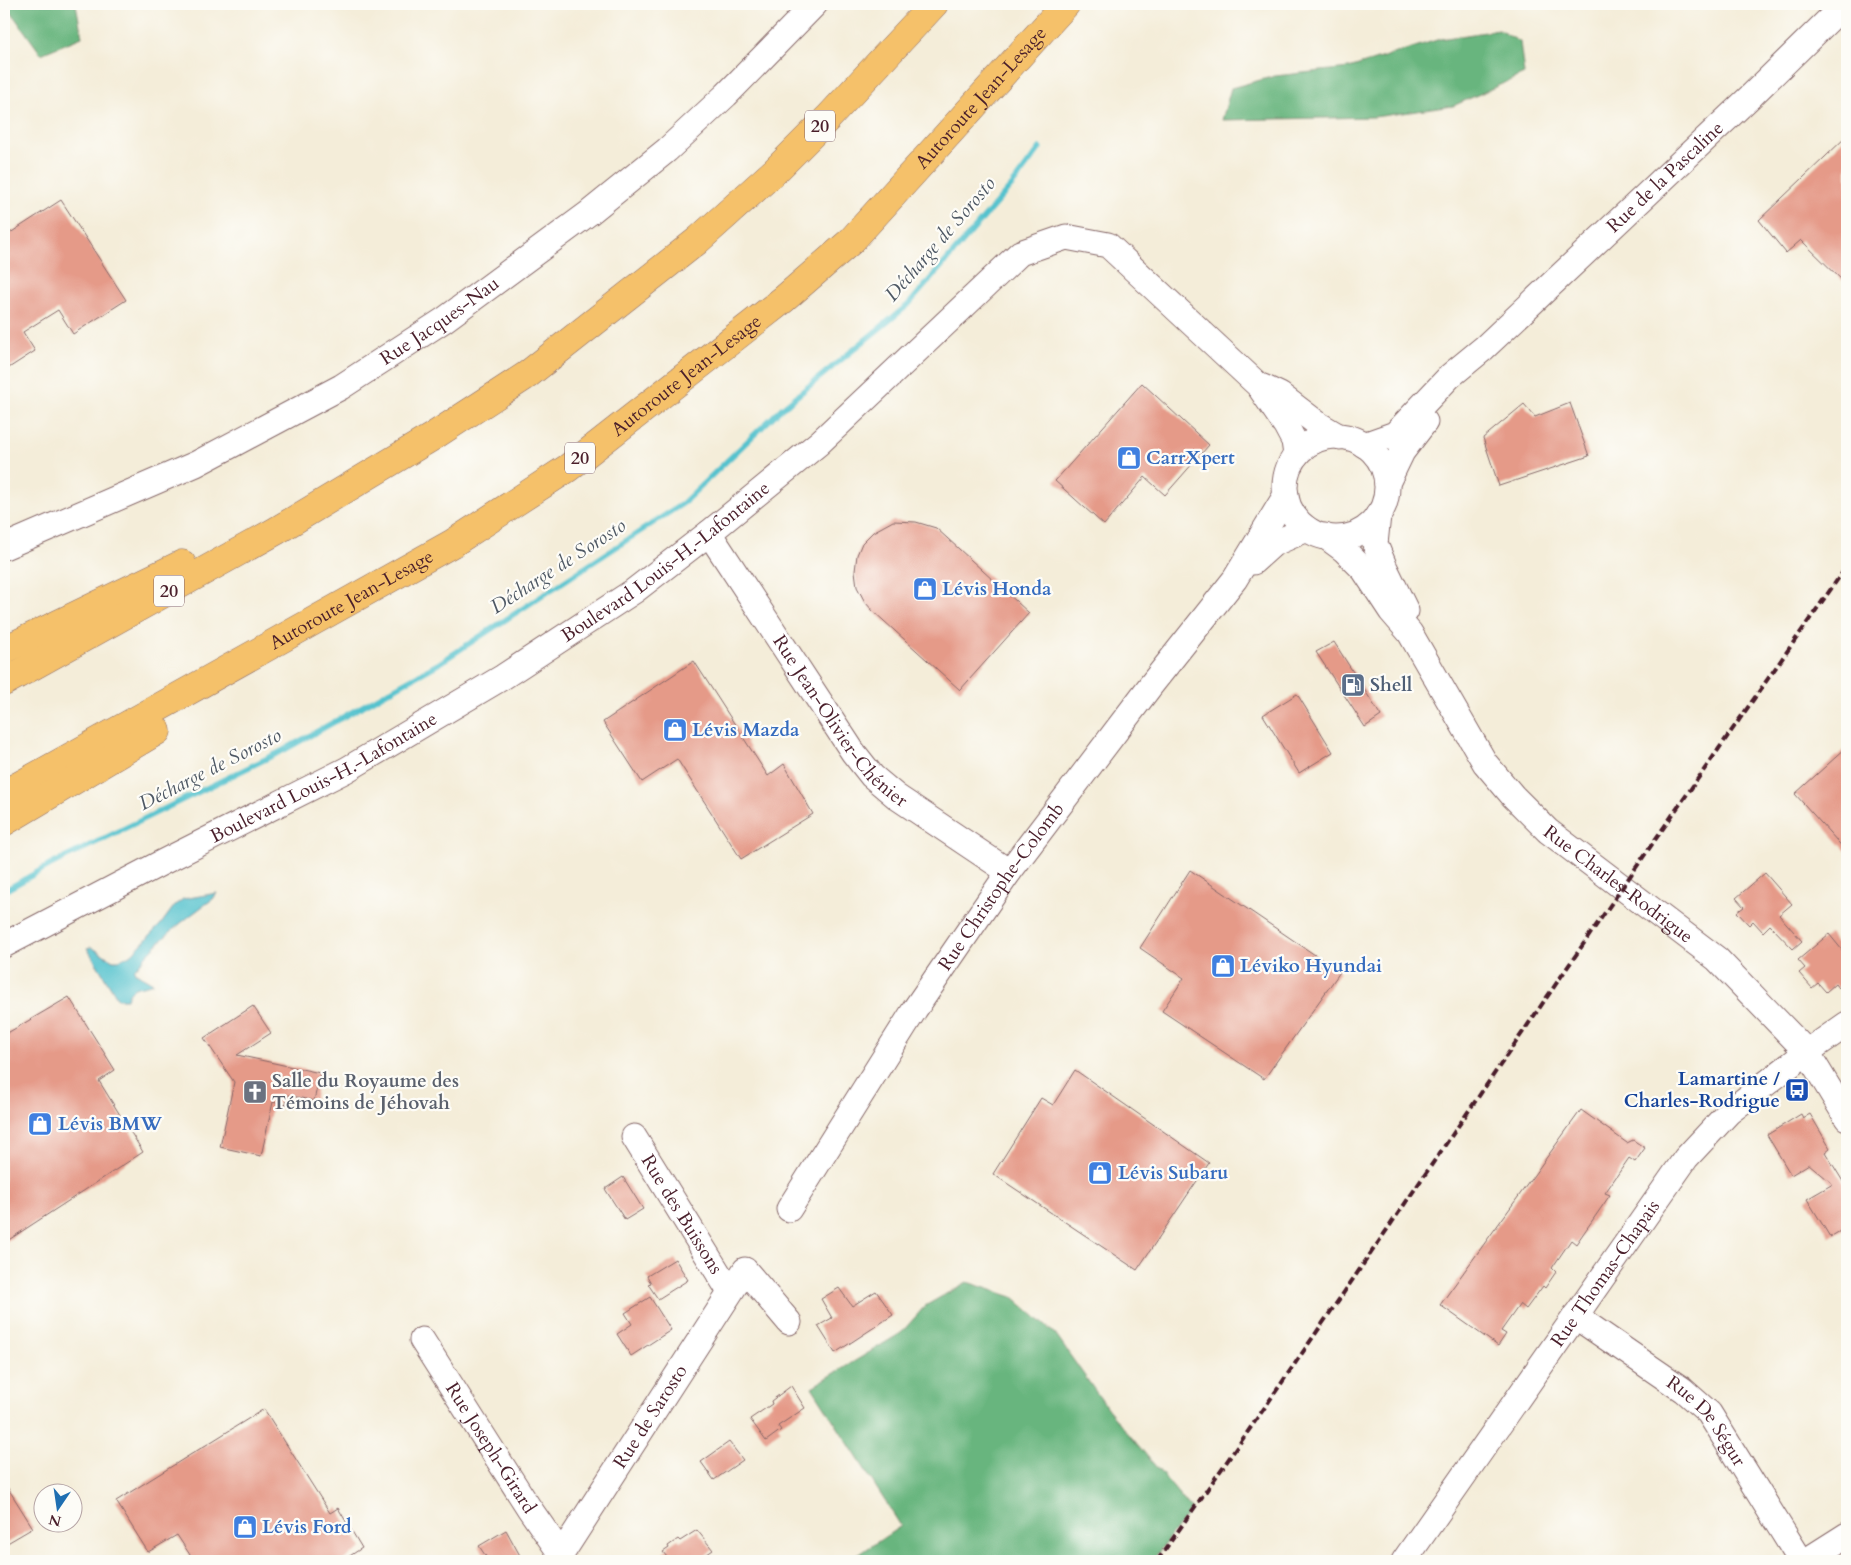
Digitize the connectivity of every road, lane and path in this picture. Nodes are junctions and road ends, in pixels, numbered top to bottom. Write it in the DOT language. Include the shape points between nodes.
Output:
graph roads {
  1 [pos="815,4"];
  2 [pos="934,4"];
  3 [pos="1066,4"];
  4 [pos="1845,4"];
  5 [pos="1484,348"];
  6 [pos="1258,385"];
  7 [pos="1340,437"];
  8 [pos="1364,445"];
  9 [pos="1296,455"];
  10 [pos="1387,483"];
  11 [pos="1286,495"];
  12 [pos="332,497"];
  13 [pos="1378,515"];
  14 [pos="1316,532"];
  15 [pos="709,533"];
  16 [pos="453,543"];
  17 [pos="4,547"];
  18 [pos="1235,579"];
  19 [pos="1410,633"];
  20 [pos="4,650"];
  21 [pos="4,682"];
  22 [pos="4,794"];
  23 [pos="4,822"];
  24 [pos="1009,872"];
  25 [pos="4,945"];
  26 [pos="1847,1024"];
  27 [pos="1807,1052"];
  28 [pos="1847,1118"];
  29 [pos="634,1137"];
  30 [pos="789,1209"];
  31 [pos="730,1292"];
  32 [pos="1575,1316"];
  33 [pos="789,1322"];
  34 [pos="422,1340"];
  35 [pos="1847,1535"];
  36 [pos="559,1558"];
  37 [pos="1404,1561"];
  38 [pos="1801,1561"];
  39 [pos="1806,1561"];
  1 -- 17 [label="street, Rue Jacques-Nau" via="667,150 589,213 444,320 341,387 223,451"];
  2 -- 12 [label="highway, 20" via="828,118 697,241 527,375"];
  3 -- 16 [label="highway, Autoroute Jean-Lesage / 20" via="844,247 784,299 568,468"];
  4 -- 5 [label="street, Rue de la Pascaline"];
  5 -- 8 [label="street, Rue de la Pascaline" via="1450,376 1395,434"];
  5 -- 10 [label="street, Rue de la Pascaline" via="1402,452"];
  6 -- 7 [label="street, Boulevard Louis-H.-Lafontaine" via="1280,394"];
  6 -- 9 [label="street, Boulevard Louis-H.-Lafontaine" via="1286,426 1294,441"];
  6 -- 15 [label="street, Boulevard Louis-H.-Lafontaine" via="1108,245 1066,236 1020,253 819,443"];
  7 -- 8 [label="street" via="1355,439"];
  7 -- 9 [label="street" via="1319,439"];
  8 -- 10 [label="street" via="1377,456"];
  9 -- 11 [label="street" via="1287,472"];
  10 -- 13 [label="street" via="1386,500"];
  11 -- 14 [label="street" via="1294,516"];
  11 -- 18 [label="street, Rue Christophe-Colomb"];
  12 -- 20 [label="highway" via="295,509"];
  12 -- 21 [label="highway, 20"];
  13 -- 14 [label="street" via="1356,534 1332,538"];
  13 -- 19 [label="street, Rue Charles-Rodrigue" via="1375,544 1405,608"];
  14 -- 18 [label="street, Rue Christophe-Colomb" via="1273,544"];
  14 -- 19 [label="street, Rue Charles-Rodrigue" via="1344,550 1364,570 1390,611"];
  15 -- 24 [label="street, Rue Jean-Olivier-Chénier" via="872,776 897,797"];
  15 -- 25 [label="street, Boulevard Louis-H.-Lafontaine" via="634,591 503,677 346,770"];
  16 -- 22 [label="highway, Autoroute Jean-Lesage / 20"];
  16 -- 23 [label="highway" via="390,591"];
  18 -- 24 [label="street, Rue Christophe-Colomb"];
  19 -- 27 [label="street, Rue Charles-Rodrigue" via="1485,763 1513,796 1548,831 1717,959"];
  24 -- 30 [label="street, Rue Christophe-Colomb" via="916,1009"];
  26 -- 27 [label="street, Rue Thomas-Chapais"];
  27 -- 28 [label="street, Rue Charles-Rodrigue"];
  27 -- 32 [label="street, Rue Thomas-Chapais" via="1728,1112 1686,1158"];
  29 -- 31 [label="street, Rue des Buissons"];
  31 -- 33 [label="street, Rue de Sarosto" via="745,1270"];
  31 -- 36 [label="street, Rue de Sarosto"];
  32 -- 37 [label="street, Rue Thomas-Chapais"];
  32 -- 38 [label="street, Rue De Ségur" via="1683,1390 1709,1413"];
  34 -- 36 [label="street, Rue Joseph-Girard"];
  35 -- 39 [label="street"];
}
